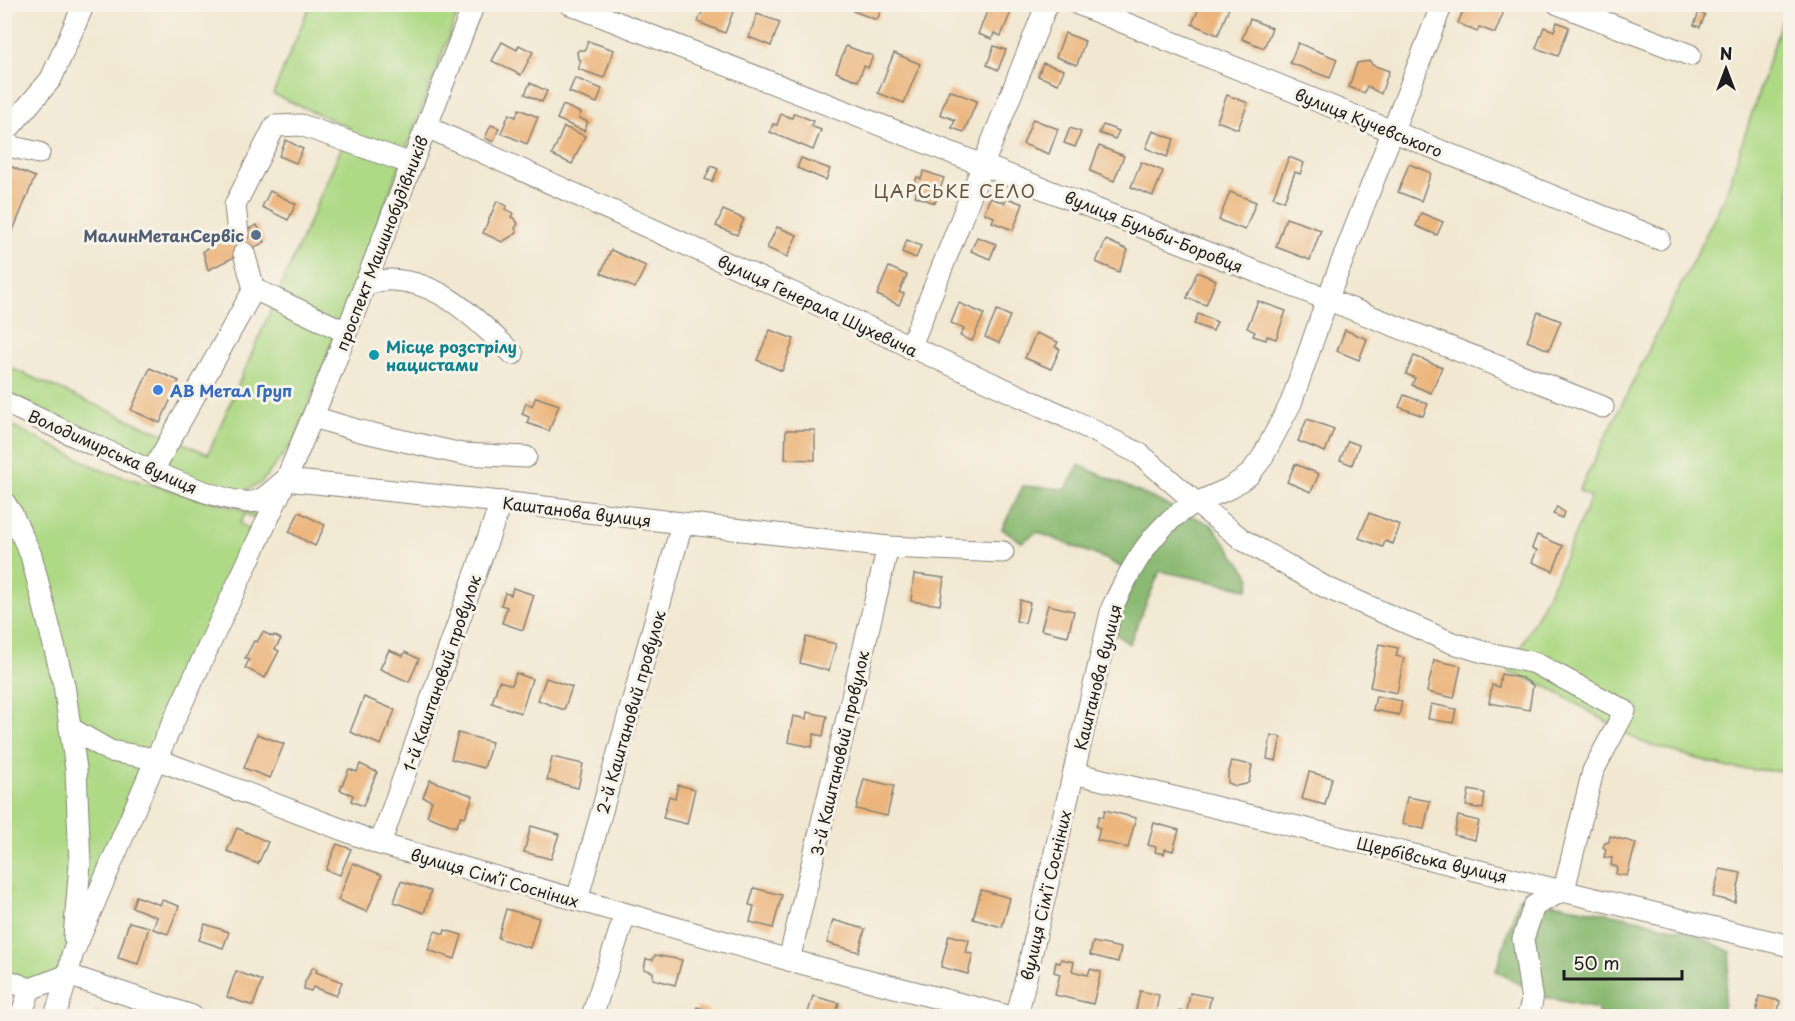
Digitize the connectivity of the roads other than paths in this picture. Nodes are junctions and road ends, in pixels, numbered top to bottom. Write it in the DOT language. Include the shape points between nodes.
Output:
graph roads {
  1 [pos="84,4"];
  2 [pos="474,4"];
  3 [pos="570,4"];
  4 [pos="1047,4"];
  5 [pos="1078,4"];
  6 [pos="1442,4"];
  7 [pos="1558,4"];
  8 [pos="1690,55"];
  9 [pos="427,127"];
  10 [pos="1391,130"];
  11 [pos="4,134"];
  12 [pos="4,145"];
  13 [pos="39,153"];
  14 [pos="412,164"];
  15 [pos="984,164"];
  16 [pos="1659,239"];
  17 [pos="364,284"];
  18 [pos="254,289"];
  19 [pos="1326,300"];
  20 [pos="346,332"];
  21 [pos="910,348"];
  22 [pos="513,354"];
  23 [pos="4,402"];
  24 [pos="1603,406"];
  25 [pos="313,417"];
  26 [pos="526,457"];
  27 [pos="152,472"];
  28 [pos="286,480"];
  29 [pos="4,502"];
  30 [pos="501,502"];
  31 [pos="1196,503"];
  32 [pos="682,524"];
  33 [pos="888,547"];
  34 [pos="1003,552"];
  35 [pos="70,728"];
  36 [pos="156,759"];
  37 [pos="1074,773"];
  38 [pos="380,844"];
  39 [pos="1564,890"];
  40 [pos="577,900"];
  41 [pos="625,915"];
  42 [pos="1791,946"];
  43 [pos="789,960"];
  44 [pos="70,965"];
  45 [pos="4,979"];
  46 [pos="30,989"];
  47 [pos="21,1017"];
  48 [pos="55,1017"];
  49 [pos="192,1017"];
  50 [pos="592,1017"];
  51 [pos="1008,1017"];
  52 [pos="1017,1017"];
  53 [pos="1528,1017"];
  1 -- 11 [label="street" via="51,79"];
  2 -- 9 [label="street, проспект Машинобудівників"];
  3 -- 15 [label="street, вулиця Бульби-Боровця"];
  4 -- 15 [label="street"];
  5 -- 10 [label="street, вулиця Кучевського"];
  6 -- 10 [label="street"];
  7 -- 8 [label="street"];
  9 -- 14 [label="street, проспект Машинобудівників"];
  9 -- 21 [label="street, вулиця Генерала Шухевича"];
  10 -- 16 [label="street, вулиця Кучевського"];
  10 -- 19 [label="street"];
  12 -- 13 [label="street"];
  14 -- 17 [label="street, проспект Машинобудівників"];
  14 -- 18 [label="street" via="301,125 274,126 235,204"];
  15 -- 19 [label="street, вулиця Бульби-Боровця"];
  15 -- 21 [label="street"];
  17 -- 20 [label="street, проспект Машинобудівників"];
  17 -- 22 [label="street" via="390,279 421,284 460,305"];
  18 -- 20 [label="street"];
  18 -- 27 [label="street"];
  19 -- 24 [label="street, вулиця Бульби-Боровця"];
  19 -- 31 [label="street" via="1291,403 1262,458 1249,475"];
  20 -- 25 [label="street, проспект Машинобудівників"];
  21 -- 31 [label="street, вулиця Генерала Шухевича" via="1140,454"];
  23 -- 27 [label="street, Володимирська вулиця"];
  25 -- 26 [label="street" via="462,453"];
  25 -- 28 [label="street, проспект Машинобудівників"];
  27 -- 28 [label="street, Володимирська вулиця" via="232,502 257,502"];
  28 -- 30 [label="street, Каштанова вулиця"];
  28 -- 36 [label="street"];
  29 -- 35 [label="street" via="31,555 64,685"];
  30 -- 32 [label="street, Каштанова вулиця"];
  30 -- 38 [label="street, 1-й Каштановий провулок"];
  31 -- 37 [label="street, Каштанова вулиця" via="1175,515 1150,544 1112,608"];
  31 -- 39 [label="street, вулиця Генерала Шухевича" via="1243,540 1325,586 1450,642 1535,663 1625,711 1593,771"];
  32 -- 33 [label="street, Каштанова вулиця"];
  32 -- 40 [label="street, 2-й Каштановий провулок"];
  33 -- 34 [label="street, Каштанова вулиця"];
  33 -- 43 [label="street, 3-й Каштановий провулок"];
  35 -- 36 [label="street, вулиця Сім’ї Сосніних" via="110,751"];
  35 -- 44 [label="street" via="80,864"];
  36 -- 38 [label="street, вулиця Сім’ї Сосніних"];
  36 -- 44 [label="street"];
  37 -- 39 [label="street, Щербівська вулиця"];
  37 -- 52 [label="street, вулиця Сім’ї Сосніних"];
  38 -- 40 [label="street, вулиця Сім’ї Сосніних"];
  39 -- 42 [label="street, Щербівська вулиця"];
  39 -- 53 [label="street" via="1533,906 1523,939 1532,1001"];
  40 -- 41 [label="street, вулиця Сім’ї Сосніних"];
  41 -- 43 [label="street, вулиця Сім’ї Сосніних"];
  41 -- 50 [label="street"];
  43 -- 51 [label="street, вулиця Сім’ї Сосніних"];
  44 -- 46 [label="street"];
  44 -- 48 [label="street"];
  44 -- 49 [label="street"];
  45 -- 46 [label="street"];
  46 -- 47 [label="street"];
}
